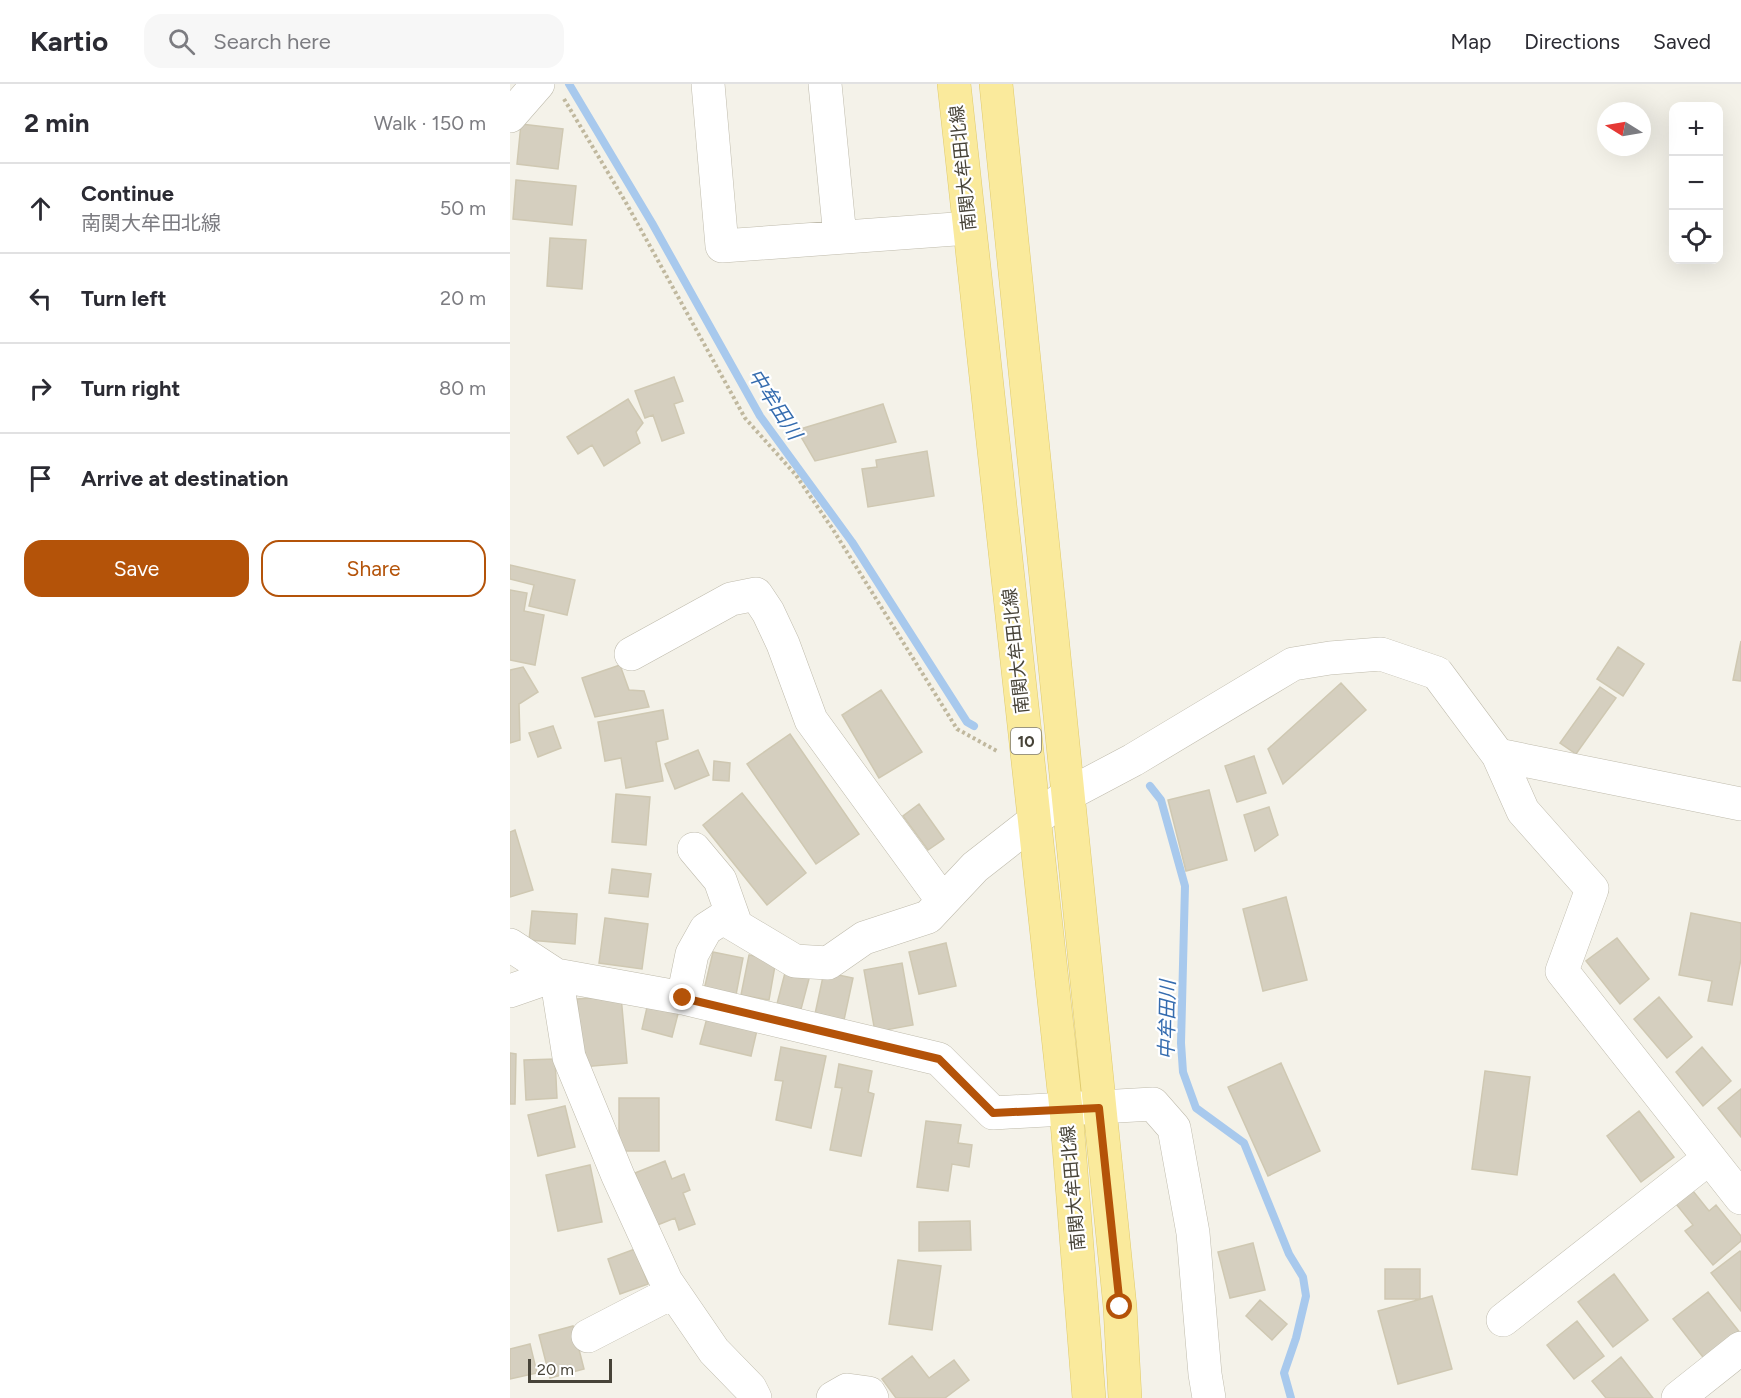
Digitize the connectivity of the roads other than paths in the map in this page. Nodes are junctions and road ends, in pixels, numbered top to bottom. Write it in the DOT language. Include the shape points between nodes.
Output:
graph roads {
  1 [pos="708,84"];
  2 [pos="825,84"];
  3 [pos="954,84"];
  4 [pos="996,84"];
  5 [pos="548,87"];
  6 [pos="510,116"];
  7 [pos="969,228"];
  8 [pos="840,237"];
  9 [pos="631,654"];
  10 [pos="1498,755"];
  11 [pos="1067,795"];
  12 [pos="1741,804"];
  13 [pos="1034,821"];
  14 [pos="693,849"];
  15 [pos="943,901"];
  16 [pos="736,925"];
  17 [pos="510,945"];
  18 [pos="556,975"];
  19 [pos="510,991"];
  20 [pos="683,998"];
  21 [pos="1099,1108"];
  22 [pos="1066,1109"];
  23 [pos="1708,1159"];
  24 [pos="1741,1198"];
  25 [pos="673,1292"];
  26 [pos="1503,1320"];
  27 [pos="588,1336"];
  28 [pos="1741,1348"];
  29 [pos="755,1398"];
  30 [pos="833,1398"];
  31 [pos="872,1398"];
  32 [pos="1089,1398"];
  33 [pos="1125,1398"];
  34 [pos="1209,1398"];
  35 [pos="1678,1398"];
  1 -- 8 [label="street" via="722,246"];
  2 -- 8 [label="street"];
  3 -- 7 [label="main road, 南関大牟田北線 / 10"];
  4 -- 11 [label="main road, 南関大牟田北線 / 10"];
  5 -- 6 [label="street"];
  7 -- 8 [label="street"];
  7 -- 13 [label="main road, 南関大牟田北線 / 10"];
  9 -- 15 [label="street" via="731,599 756,594 778,634 811,720"];
  10 -- 11 [label="street" via="1437,673 1381,654 1330,658 1293,664"];
  10 -- 12 [label="street"];
  10 -- 23 [label="street" via="1523,811 1592,889 1562,971"];
  11 -- 13 [label="street"];
  11 -- 21 [label="main road, 南関大牟田北線 / 10"];
  13 -- 15 [label="street" via="975,867"];
  13 -- 22 [label="main road, 南関大牟田北線 / 10"];
  14 -- 16 [label="street" via="720,880"];
  15 -- 16 [label="street" via="928,917 864,938 828,963 795,961"];
  16 -- 20 [label="street" via="723,918 706,929 692,954"];
  17 -- 18 [label="street"];
  18 -- 19 [label="street"];
  18 -- 20 [label="street"];
  18 -- 25 [label="street" via="569,1057 618,1176"];
  20 -- 22 [label="street" via="939,1059 993,1113"];
  21 -- 22 [label="street"];
  21 -- 33 [label="main road, 南関大牟田北線 / 10" via="1120,1307"];
  21 -- 34 [label="street" via="1153,1104 1174,1128 1193,1233"];
  22 -- 32 [label="main road, 南関大牟田北線 / 10"];
  23 -- 24 [label="street"];
  23 -- 26 [label="street"];
  25 -- 27 [label="street"];
  25 -- 29 [label="street" via="714,1351"];
  28 -- 35 [label="street"];
  30 -- 31 [label="street" via="847,1390"];
}
